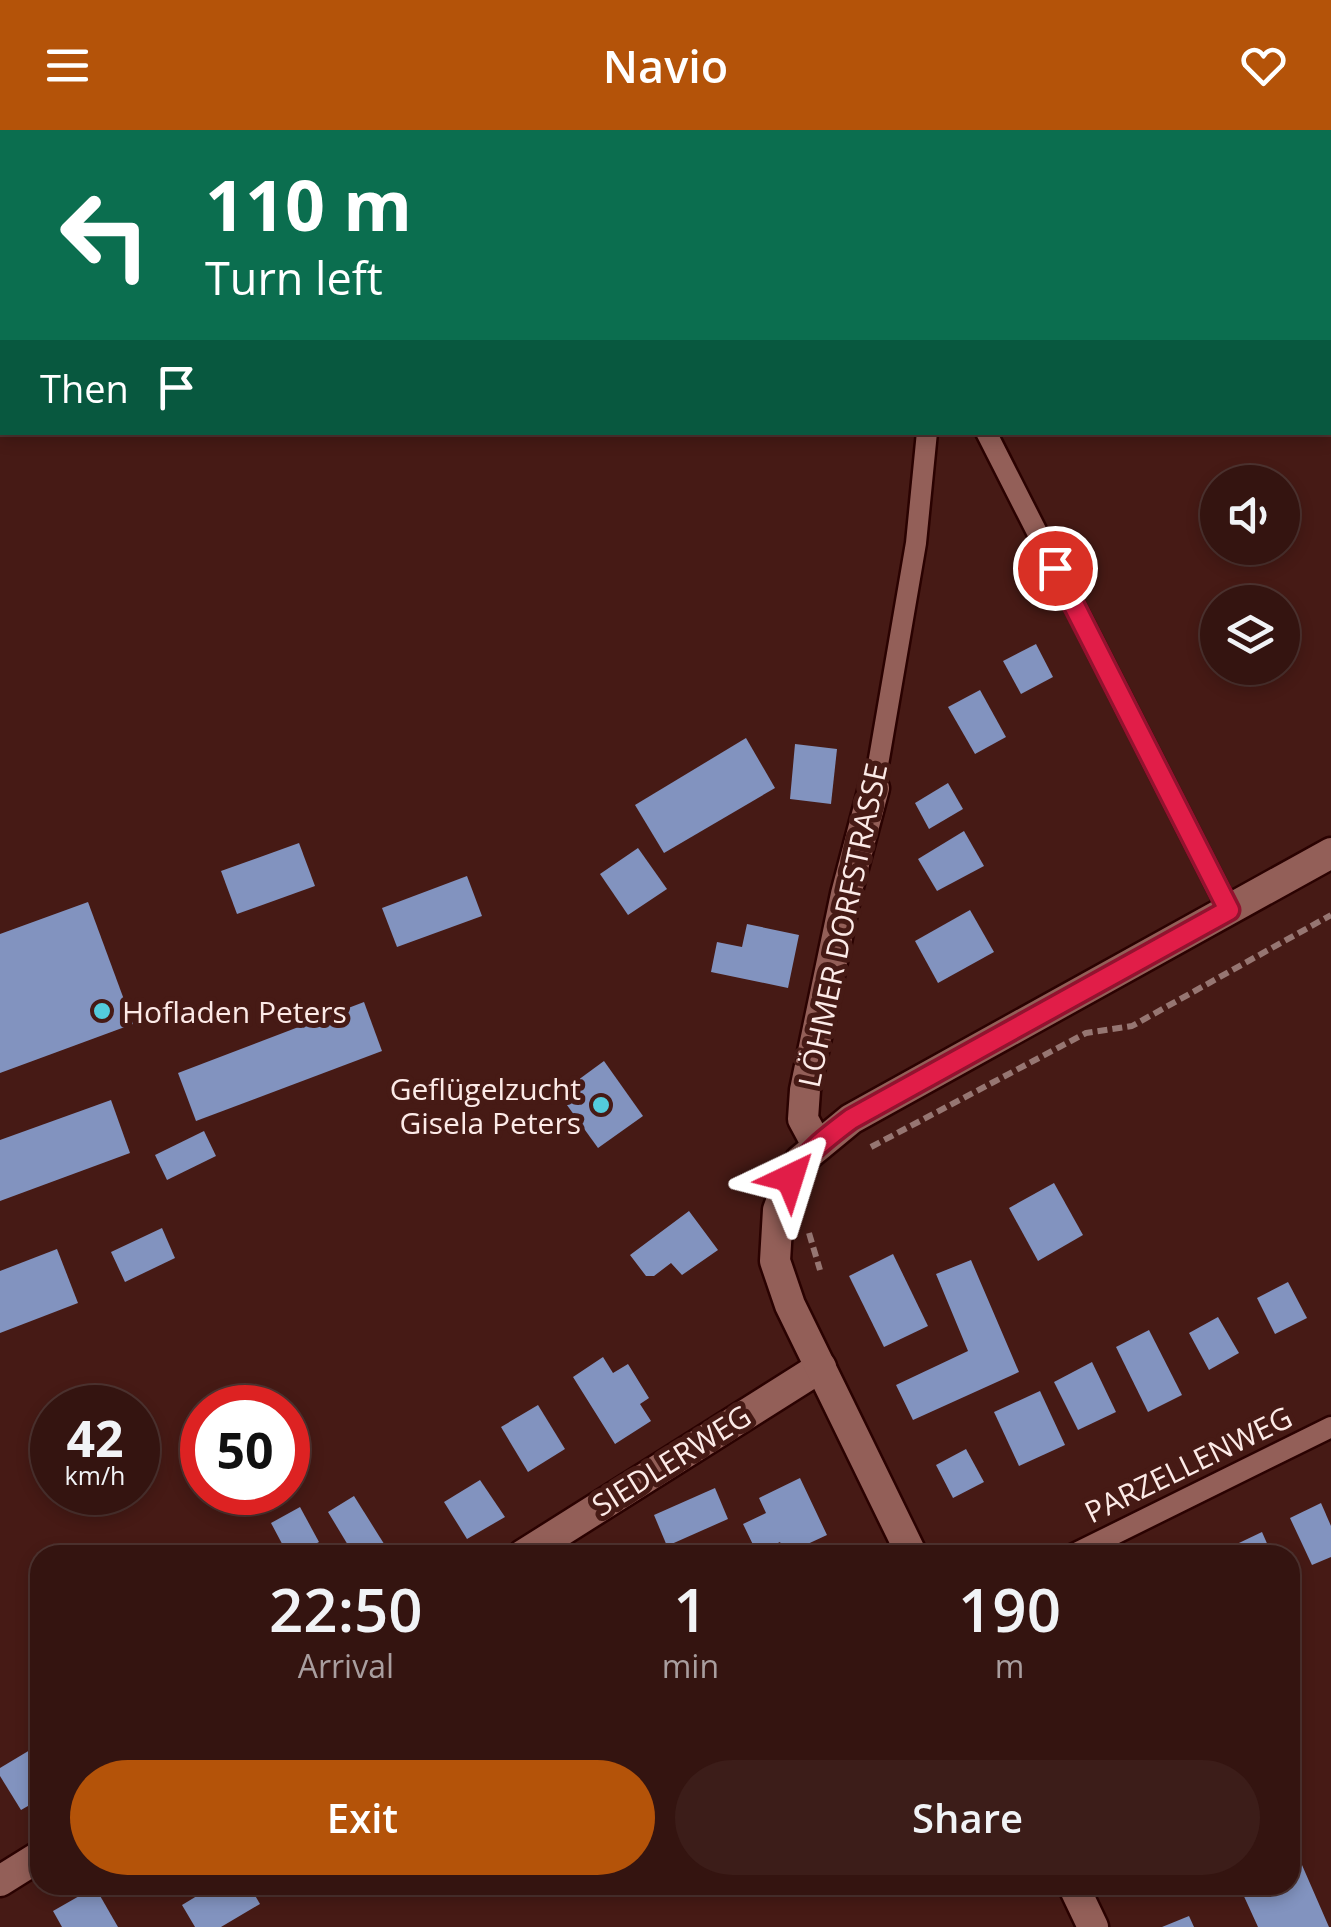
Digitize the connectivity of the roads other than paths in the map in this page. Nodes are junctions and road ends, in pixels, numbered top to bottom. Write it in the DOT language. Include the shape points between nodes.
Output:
graph roads {
  1 [pos="927,435"];
  2 [pos="988,435"];
  3 [pos="874,788"];
  4 [pos="1331,853"];
  5 [pos="1229,910"];
  6 [pos="817,1145"];
  7 [pos="821,1366"];
  8 [pos="1331,1427"];
  9 [pos="539,1545"];
  10 [pos="907,1545"];
  11 [pos="1092,1545"];
  12 [pos="30,1862"];
  13 [pos="0,1882"];
  14 [pos="1078,1895"];
  15 [pos="1093,1927"];
  1 -- 3 [label="lane, LÖHMER DORFSTRASSE" via="916,544"];
  2 -- 5 [label="lane"];
  3 -- 6 [label="main road, LÖHMER DORFSTRASSE" via="804,1090 803,1119"];
  4 -- 5 [label="main road"];
  5 -- 6 [label="main road" via="851,1119"];
  6 -- 7 [label="main road" via="800,1161 778,1210 775,1261"];
  7 -- 9 [label="main road, SIEDLERWEG"];
  7 -- 10 [label="main road"];
  8 -- 11 [label="lane, PARZELLENWEG"];
  12 -- 13 [label="main road"];
  14 -- 15 [label="main road"];
}
